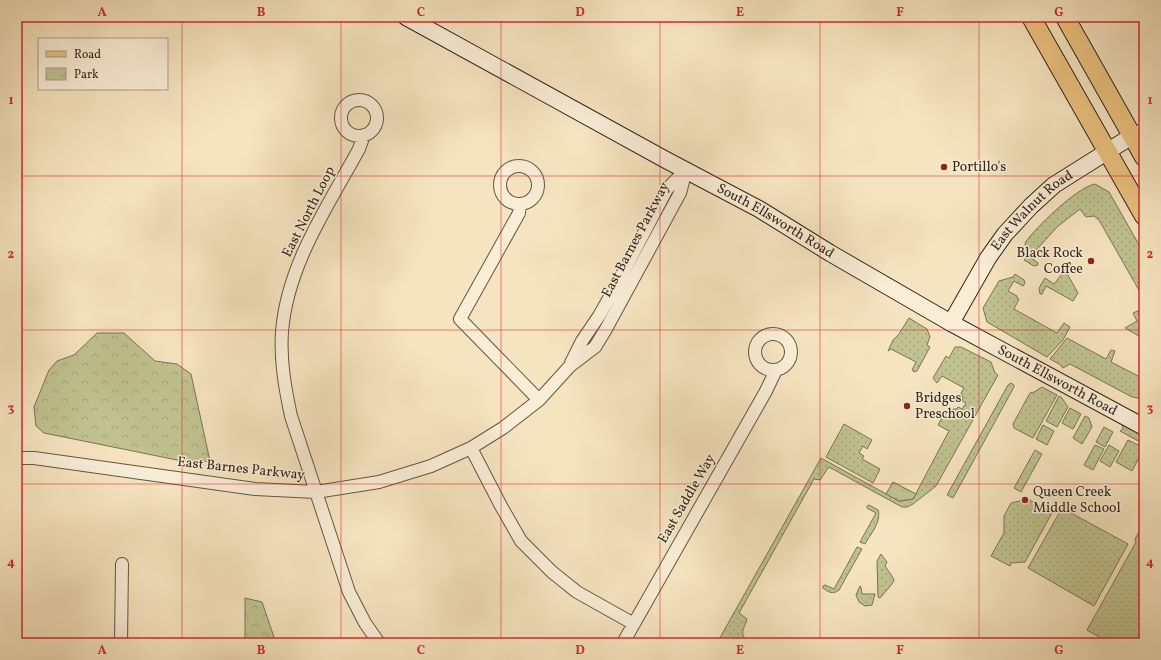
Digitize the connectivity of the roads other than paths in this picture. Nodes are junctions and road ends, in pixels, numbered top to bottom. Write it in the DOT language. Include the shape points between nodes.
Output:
graph roads {
  1 [pos="406,17"];
  2 [pos="1031,17"];
  3 [pos="1064,17"];
  4 [pos="1138,132"];
  5 [pos="364,135"];
  6 [pos="1108,152"];
  7 [pos="1144,157"];
  8 [pos="686,170"];
  9 [pos="520,204"];
  10 [pos="1144,216"];
  11 [pos="951,323"];
  12 [pos="776,370"];
  13 [pos="538,400"];
  14 [pos="1144,427"];
  15 [pos="471,448"];
  16 [pos="17,458"];
  17 [pos="316,492"];
  18 [pos="122,564"];
  19 [pos="634,624"];
  20 [pos="121,643"];
  21 [pos="379,643"];
  22 [pos="623,643"];
  1 -- 8 [label="street, South Ellsworth Road"];
  2 -- 6 [label="main road"];
  3 -- 4 [label="main road"];
  4 -- 6 [label="street, East Walnut Road"];
  4 -- 7 [label="main road"];
  5 -- 17 [label="street, East North Loop" via="301,258 293,279 282,331 284,375 291,416"];
  6 -- 10 [label="main road"];
  6 -- 11 [label="street, East Walnut Road" via="1054,185 1005,234 988,258"];
  8 -- 11 [label="street, South Ellsworth Road" via="759,209"];
  8 -- 13 [label="street, East Barnes Parkway" via="680,193 595,347 570,366"];
  9 -- 13 [label="street" via="519,213 460,319"];
  11 -- 14 [label="street, South Ellsworth Road"];
  12 -- 19 [label="street, East Saddle Way"];
  13 -- 15 [label="street, East Barnes Parkway" via="503,428"];
  15 -- 17 [label="street, East Barnes Parkway" via="430,466 379,482"];
  15 -- 19 [label="street" via="521,541 552,572 577,592"];
  16 -- 17 [label="street, East Barnes Parkway" via="34,458 255,489"];
  17 -- 21 [label="street, East North Loop" via="349,592"];
  18 -- 20 [label="street"];
  19 -- 22 [label="street, East Saddle Way"];
}
